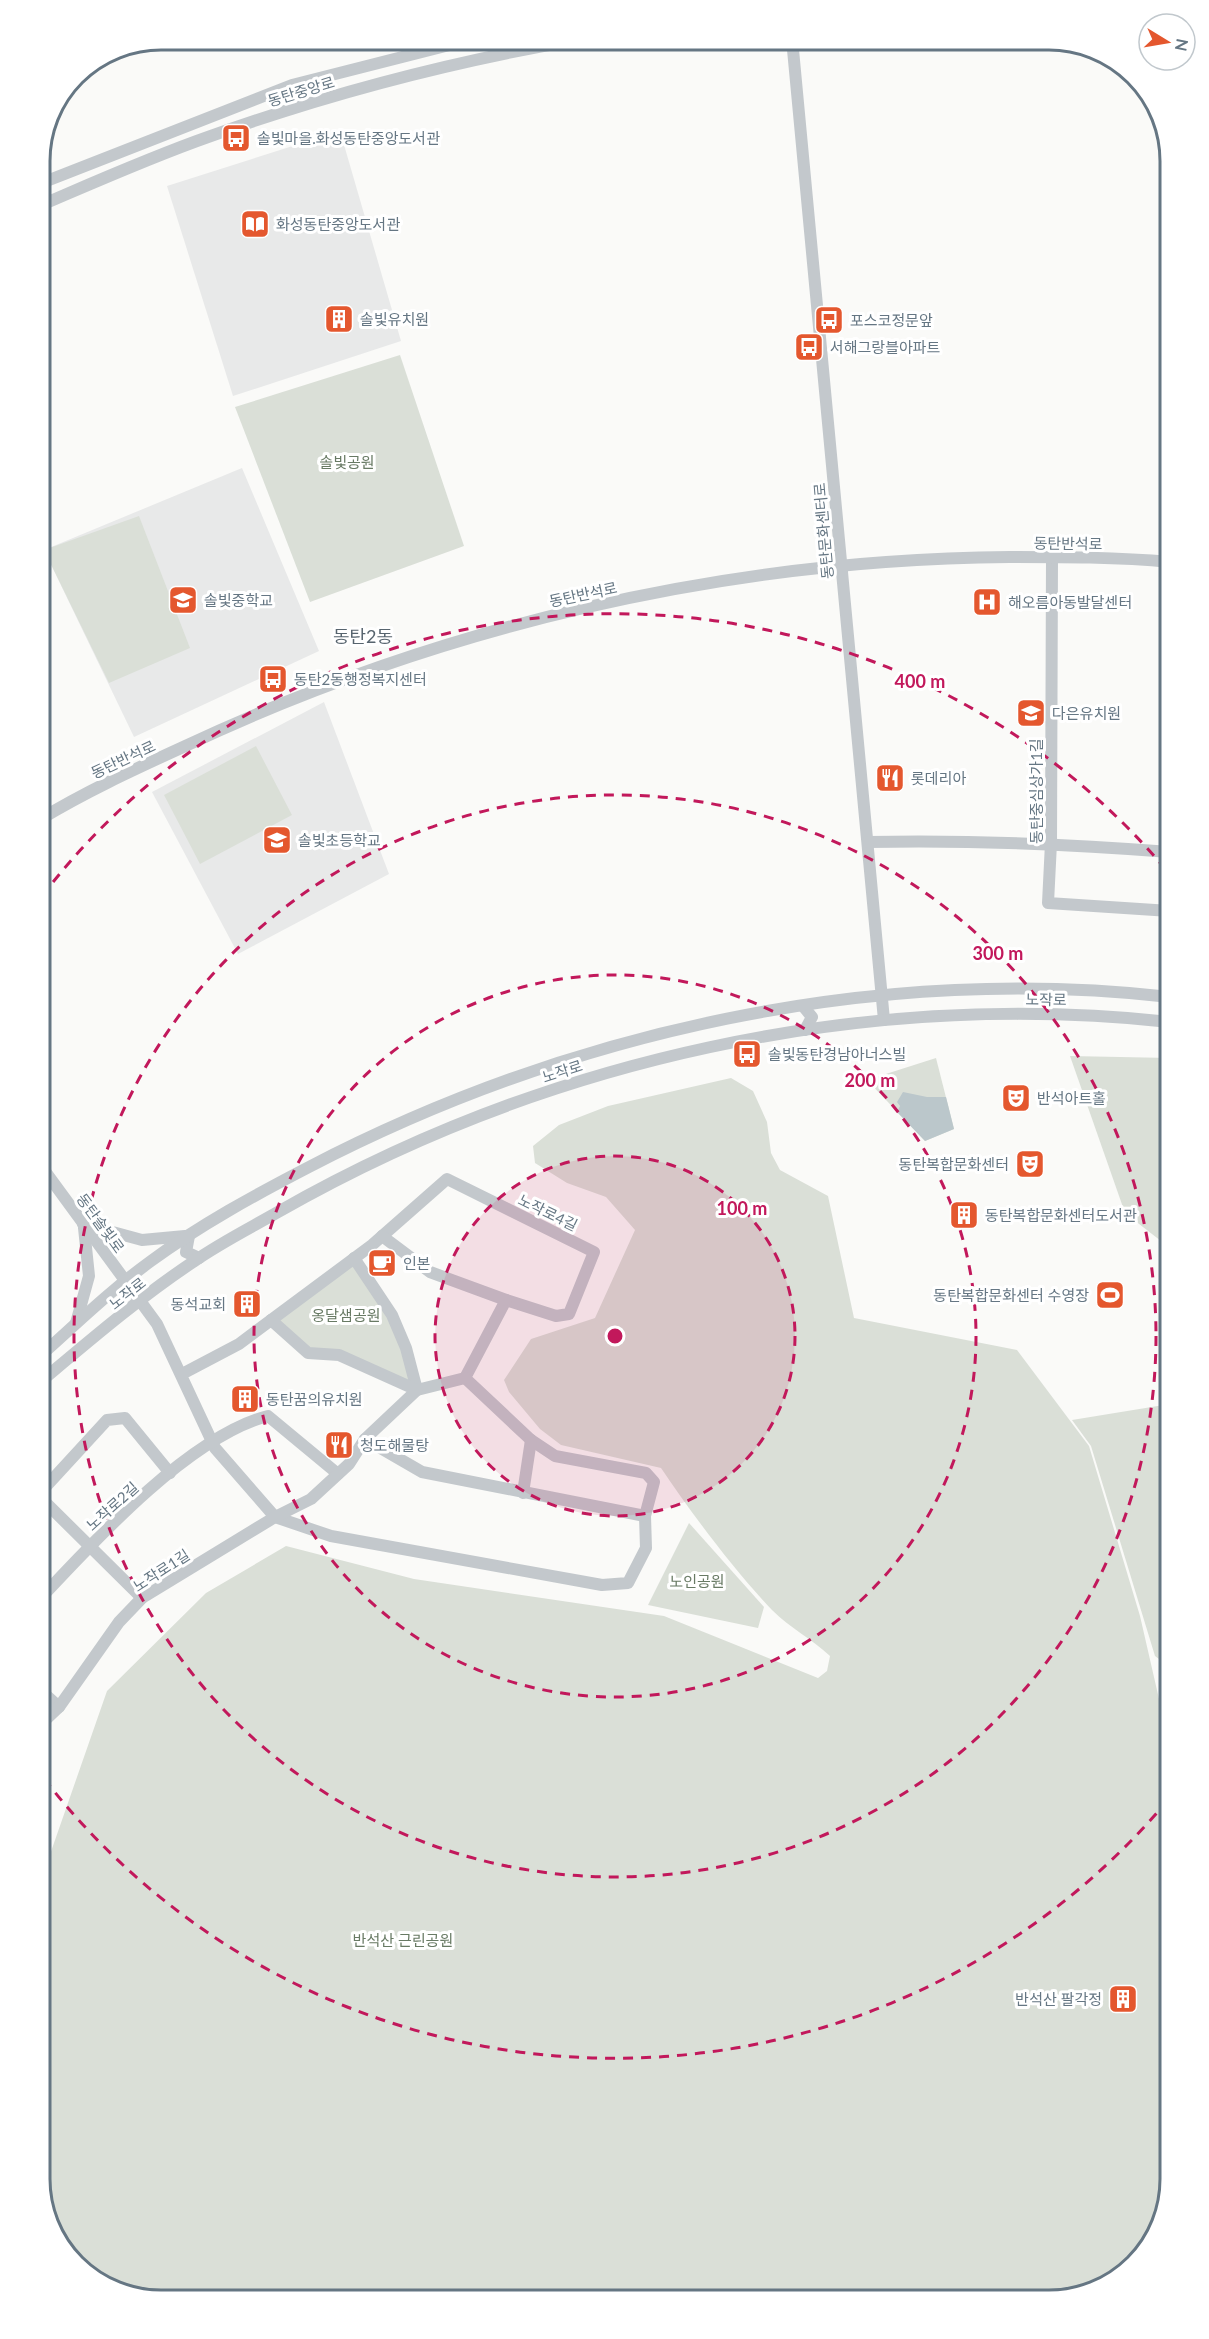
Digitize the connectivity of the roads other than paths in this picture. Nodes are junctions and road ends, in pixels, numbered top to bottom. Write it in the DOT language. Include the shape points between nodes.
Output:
graph roads {
  1 [pos="429,50"];
  2 [pos="519,50"];
  3 [pos="793,50"];
  4 [pos="50,180"];
  5 [pos="50,202"];
  6 [pos="1052,557"];
  7 [pos="1160,562"];
  8 [pos="841,564"];
  9 [pos="50,813"];
  10 [pos="867,842"];
  11 [pos="1052,843"];
  12 [pos="1160,851"];
  13 [pos="1160,910"];
  14 [pos="963,991"];
  15 [pos="882,996"];
  16 [pos="1160,996"];
  17 [pos="802,1006"];
  18 [pos="964,1015"];
  19 [pos="884,1020"];
  20 [pos="1160,1021"];
  21 [pos="805,1030"];
  22 [pos="50,1178"];
  23 [pos="83,1224"];
  24 [pos="189,1236"];
  25 [pos="382,1236"];
  26 [pos="199,1258"];
  27 [pos="354,1258"];
  28 [pos="125,1282"];
  29 [pos="506,1300"];
  30 [pos="139,1301"];
  31 [pos="271,1320"];
  32 [pos="76,1324"];
  33 [pos="88,1342"];
  34 [pos="50,1347"];
  35 [pos="50,1374"];
  36 [pos="182,1374"];
  37 [pos="465,1378"];
  38 [pos="417,1390"];
  39 [pos="366,1439"];
  40 [pos="531,1440"];
  41 [pos="212,1441"];
  42 [pos="170,1473"];
  43 [pos="338,1474"];
  44 [pos="50,1483"];
  45 [pos="523,1492"];
  46 [pos="50,1506"];
  47 [pos="645,1516"];
  48 [pos="274,1517"];
  49 [pos="90,1545"];
  50 [pos="50,1588"];
  51 [pos="142,1598"];
  52 [pos="50,1699"];
  53 [pos="59,1707"];
  54 [pos="50,1716"];
  1 -- 4 [label="street, 동탄중앙로" via="292,84"];
  2 -- 5 [label="street, 동탄중앙로" via="310,102 206,138"];
  3 -- 8 [label="street, 동탄문화센터로"];
  6 -- 7 [label="street, 동탄반석로"];
  6 -- 8 [label="street, 동탄반석로" via="948,557"];
  6 -- 11 [label="street, 동탄중심상가1길"];
  8 -- 9 [label="street, 동탄반석로" via="686,587 564,612 437,650 254,713"];
  8 -- 10 [label="street, 동탄문화센터로"];
  10 -- 11 [label="street"];
  10 -- 15 [label="street, 동탄문화센터로"];
  11 -- 12 [label="street"];
  11 -- 13 [label="street, 동탄중심상가1길" via="1048,903"];
  14 -- 15 [label="street, 노작로"];
  14 -- 16 [label="street, 노작로" via="1058,990"];
  14 -- 18 [label="street" via="957,1005"];
  15 -- 17 [label="street, 노작로"];
  15 -- 19 [label="street, 동탄문화센터로"];
  17 -- 21 [label="street" via="812,1017"];
  17 -- 24 [label="street, 노작로" via="668,1032 573,1058 481,1090 353,1144"];
  18 -- 19 [label="street, 노작로"];
  18 -- 20 [label="street, 노작로" via="1082,1015"];
  19 -- 21 [label="street, 노작로"];
  21 -- 26 [label="street, 노작로" via="638,1064 500,1108 354,1171"];
  22 -- 23 [label="street, 동탄솔빛로"];
  23 -- 24 [label="street" via="142,1240"];
  23 -- 28 [label="street, 동탄솔빛로"];
  23 -- 32 [label="street" via="89,1276"];
  24 -- 26 [label="street" via="186,1252"];
  24 -- 28 [label="street, 노작로"];
  25 -- 27 [label="street, 노작로4길"];
  25 -- 29 [label="street, 노작로4길" via="430,1272"];
  25 -- 29 [label="street, 노작로4길" via="447,1179 594,1252 569,1314 555,1316"];
  26 -- 30 [label="street, 노작로"];
  27 -- 31 [label="street, 노작로4길"];
  27 -- 38 [label="street" via="392,1315"];
  28 -- 30 [label="street, 동탄솔빛로"];
  28 -- 32 [label="street, 노작로"];
  29 -- 37 [label="street"];
  30 -- 33 [label="street, 노작로"];
  30 -- 36 [label="street" via="157,1324"];
  31 -- 36 [label="street, 노작로4길" via="239,1344"];
  31 -- 38 [label="street" via="308,1353 339,1355"];
  32 -- 33 [label="street" via="84,1320 91,1325"];
  32 -- 34 [label="street, 노작로"];
  33 -- 35 [label="street, 노작로"];
  36 -- 41 [label="street"];
  37 -- 38 [label="street"];
  37 -- 40 [label="street"];
  38 -- 39 [label="street"];
  39 -- 43 [label="street"];
  39 -- 45 [label="street" via="422,1472"];
  40 -- 45 [label="street"];
  40 -- 47 [label="street" via="555,1456 646,1473 654,1482"];
  41 -- 42 [label="street, 노작로2길"];
  41 -- 43 [label="street" via="247,1421 268,1416"];
  41 -- 48 [label="street"];
  42 -- 44 [label="street" via="125,1418 107,1420"];
  42 -- 49 [label="street, 노작로2길"];
  43 -- 48 [label="street" via="311,1499"];
  45 -- 47 [label="street"];
  46 -- 49 [label="street"];
  47 -- 48 [label="street" via="646,1548 628,1583 602,1585 331,1536"];
  48 -- 51 [label="street, 노작로1길"];
  49 -- 50 [label="street, 노작로2길"];
  49 -- 51 [label="street"];
  51 -- 53 [label="street, 노작로1길" via="119,1622"];
  52 -- 53 [label="street"];
  53 -- 54 [label="street, 노작로1길"];
}
